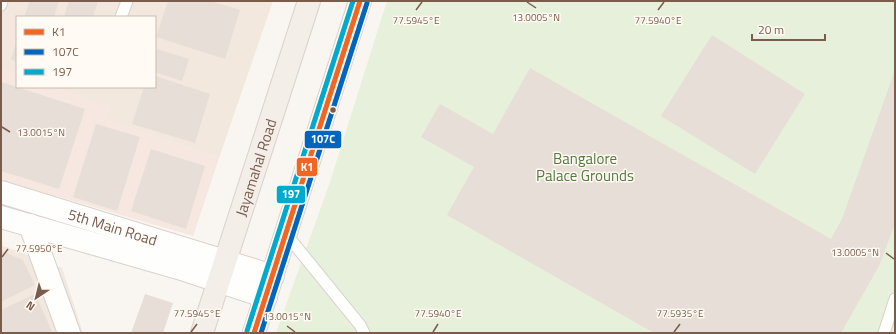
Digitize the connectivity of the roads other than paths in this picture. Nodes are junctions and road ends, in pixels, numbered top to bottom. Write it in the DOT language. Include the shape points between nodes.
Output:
graph roads {
  1 [pos="2,1"];
  2 [pos="127,1"];
  3 [pos="309,1"];
  4 [pos="360,1"];
  5 [pos="1,5"];
  6 [pos="121,16"];
  7 [pos="1,192"];
  8 [pos="1,216"];
  9 [pos="30,225"];
  10 [pos="286,234"];
  11 [pos="222,271"];
  12 [pos="273,276"];
  13 [pos="266,297"];
  14 [pos="895,299"];
  15 [pos="69,333"];
  16 [pos="202,333"];
  17 [pos="254,333"];
  18 [pos="364,333"];
  19 [pos="884,333"];
  1 -- 5 [label="lane"];
  2 -- 6 [label="lane"];
  3 -- 11 [label="main road, Jayamahal Road"];
  4 -- 10 [label="main road"];
  7 -- 11 [label="street, 5th Main Road"];
  8 -- 9 [label="street, 5th Main Road"];
  9 -- 11 [label="street, 5th Main Road"];
  9 -- 15 [label="street"];
  10 -- 12 [label="main road"];
  10 -- 18 [label="lane"];
  11 -- 12 [label="street"];
  11 -- 13 [label="street"];
  11 -- 16 [label="main road, Jayamahal Road"];
  12 -- 13 [label="main road"];
  13 -- 17 [label="main road"];
  14 -- 19 [label="lane"];
}
